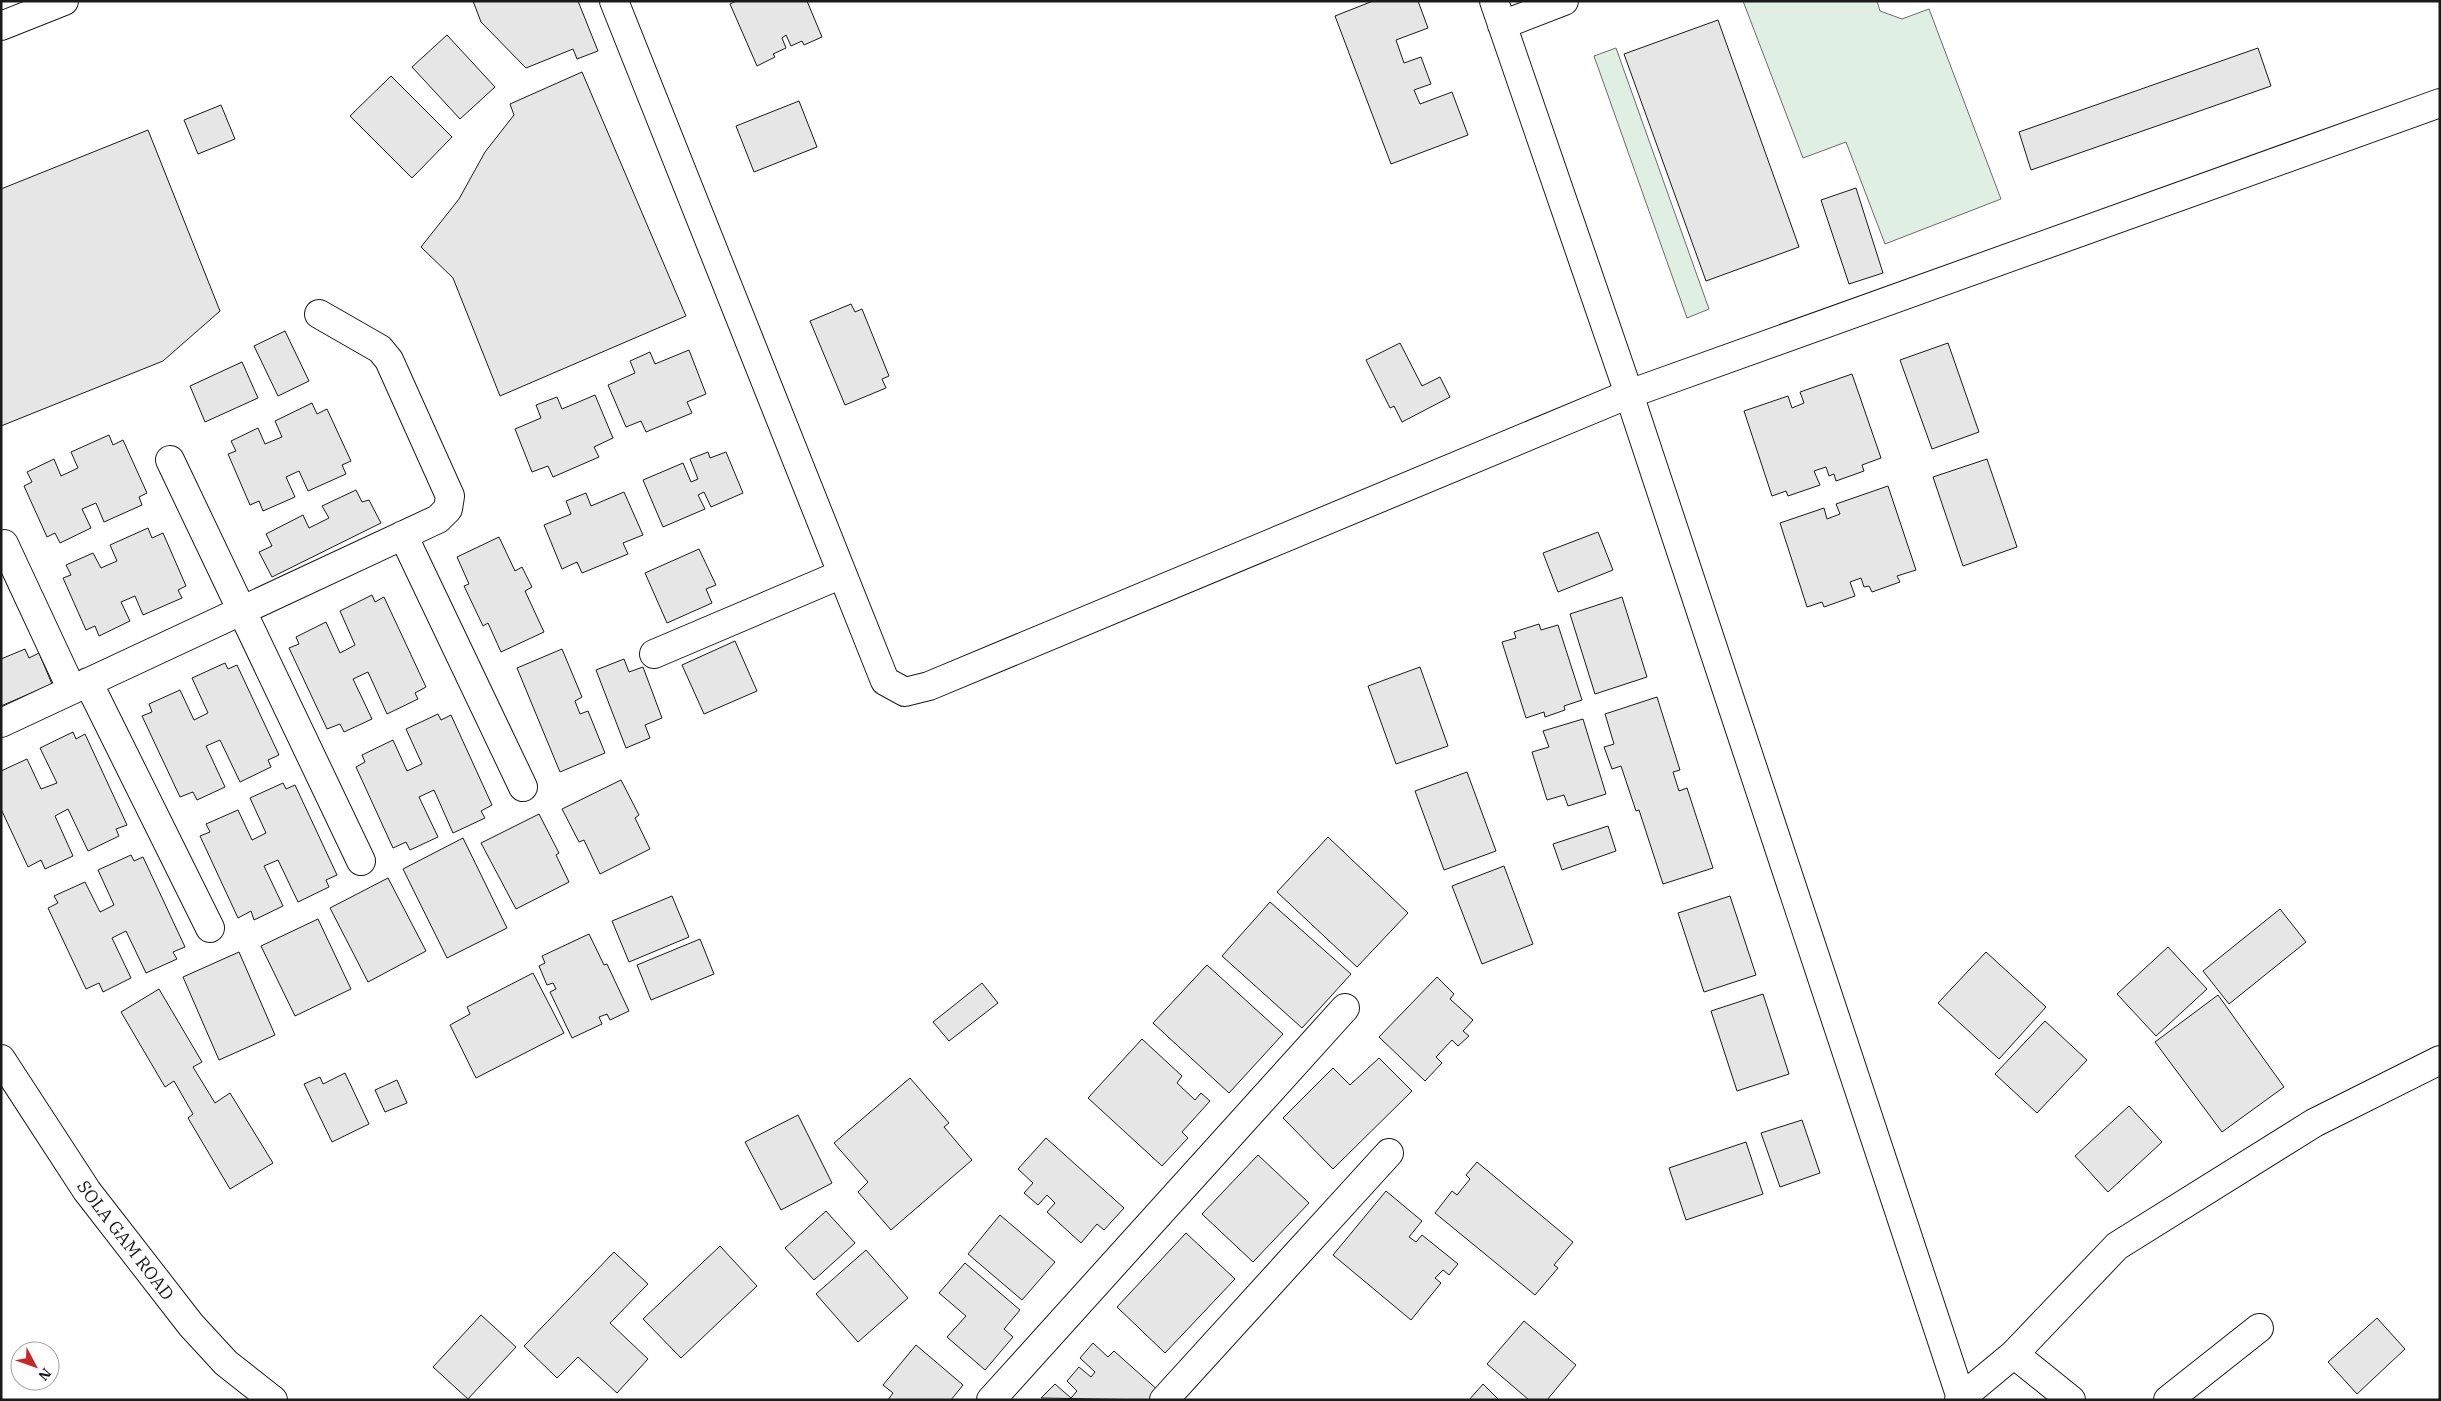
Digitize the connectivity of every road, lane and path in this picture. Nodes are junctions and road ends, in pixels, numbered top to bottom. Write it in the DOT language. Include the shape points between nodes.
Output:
graph roads {
  1 [pos="64,1"];
  2 [pos="614,1"];
  3 [pos="1564,1"];
  4 [pos="1498,13"];
  5 [pos="1,26"];
  6 [pos="2440,102"];
  7 [pos="319,314"];
  8 [pos="1629,394"];
  9 [pos="170,460"];
  10 [pos="403,535"];
  11 [pos="4,544"];
  12 [pos="842,574"];
  13 [pos="242,611"];
  14 [pos="654,654"];
  15 [pos="80,686"];
  16 [pos="1,724"];
  17 [pos="523,787"];
  18 [pos="361,861"];
  19 [pos="210,928"];
  20 [pos="1345,1008"];
  21 [pos="1,1059"];
  22 [pos="2440,1060"];
  23 [pos="1389,1153"];
  24 [pos="2259,1328"];
  25 [pos="2014,1354"];
  26 [pos="1960,1399"];
  27 [pos="273,1400"];
  28 [pos="991,1400"];
  29 [pos="1164,1400"];
  30 [pos="2071,1400"];
  31 [pos="2168,1400"];
  1 -- 5 [label="street"];
  2 -- 12 [label="street"];
  3 -- 4 [label="street"];
  4 -- 8 [label="street"];
  6 -- 8 [label="street"];
  7 -- 10 [label="street" via="380,349 389,360 450,496 448,510 438,519"];
  8 -- 12 [label="street" via="928,686 905,692 885,681"];
  8 -- 26 [label="street"];
  9 -- 13 [label="street"];
  10 -- 13 [label="street"];
  10 -- 17 [label="street"];
  11 -- 15 [label="street"];
  12 -- 14 [label="street"];
  13 -- 15 [label="street"];
  13 -- 18 [label="street"];
  15 -- 16 [label="street"];
  15 -- 19 [label="street"];
  20 -- 28 [label="street"];
  21 -- 27 [label="street, SOLA GAM ROAD" via="86,1191 192,1325 226,1363"];
  22 -- 25 [label="street" via="2314,1122 2117,1246"];
  23 -- 29 [label="street"];
  24 -- 31 [label="street"];
  25 -- 26 [label="street"];
  25 -- 30 [label="street"];
}
